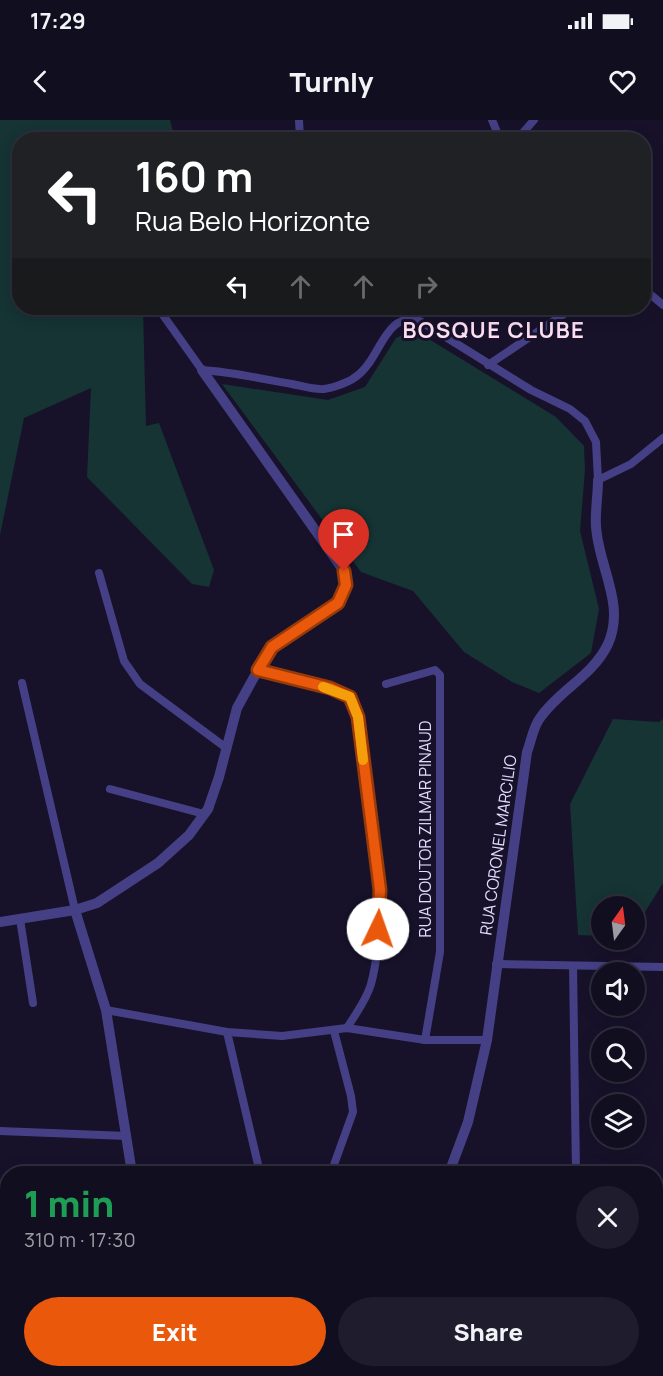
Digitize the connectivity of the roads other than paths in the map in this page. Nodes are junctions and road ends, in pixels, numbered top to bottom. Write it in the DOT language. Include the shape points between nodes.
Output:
graph roads {
  1 [pos="534,120"];
  2 [pos="524,132"];
  3 [pos="651,295"];
  4 [pos="663,305"];
  5 [pos="163,315"];
  6 [pos="563,315"];
  7 [pos="488,365"];
  8 [pos="202,370"];
  9 [pos="663,438"];
  10 [pos="598,480"];
  11 [pos="99,573"];
  12 [pos="258,670"];
  13 [pos="22,683"];
  14 [pos="386,684"];
  15 [pos="225,747"];
  16 [pos="110,789"];
  17 [pos="204,814"];
  18 [pos="75,910"];
  19 [pos="20,919"];
  20 [pos="0,922"];
  21 [pos="496,964"];
  22 [pos="573,966"];
  23 [pos="663,967"];
  24 [pos="33,1004"];
  25 [pos="106,1010"];
  26 [pos="347,1028"];
  27 [pos="334,1031"];
  28 [pos="227,1032"];
  29 [pos="425,1040"];
  30 [pos="487,1040"];
  31 [pos="0,1131"];
  32 [pos="127,1136"];
  33 [pos="131,1166"];
  34 [pos="258,1166"];
  35 [pos="334,1166"];
  36 [pos="452,1166"];
  37 [pos="576,1166"];
  1 -- 2 [label="street"];
  3 -- 4 [label="street"];
  5 -- 8 [label="street"];
  6 -- 7 [label="street"];
  7 -- 8 [label="street, RUA CORONEL MARCILIO" via="409,317 399,320 388,332 373,360 355,378 323,389"];
  7 -- 10 [label="street, RUA CORONEL MARCILIO" via="585,421 596,442"];
  8 -- 12 [label="street" via="344,571 346,585 338,603 272,647"];
  9 -- 10 [label="street" via="631,464"];
  10 -- 21 [label="street, RUA CORONEL MARCILIO" via="596,528 615,621 608,643 591,670 560,695 538,720 527,753"];
  11 -- 15 [label="street" via="124,661 140,684"];
  12 -- 15 [label="street" via="237,708"];
  12 -- 26 [label="street" via="330,688 350,697 358,717 380,890 371,987"];
  13 -- 18 [label="street"];
  14 -- 29 [label="street, RUA DOUTOR ZILMAR PINAUD" via="435,670 440,675 440,952"];
  15 -- 17 [label="street" via="219,777"];
  16 -- 17 [label="street"];
  17 -- 18 [label="street" via="189,835 158,863 97,903"];
  18 -- 19 [label="street"];
  18 -- 25 [label="street"];
  19 -- 20 [label="street"];
  19 -- 24 [label="street"];
  21 -- 22 [label="street"];
  21 -- 30 [label="street, RUA CORONEL MARCILIO"];
  22 -- 23 [label="street"];
  22 -- 37 [label="street"];
  25 -- 28 [label="street"];
  25 -- 32 [label="street"];
  26 -- 27 [label="street"];
  26 -- 29 [label="street"];
  27 -- 28 [label="street" via="282,1035"];
  27 -- 35 [label="street" via="353,1112"];
  28 -- 34 [label="street"];
  29 -- 30 [label="street"];
  30 -- 36 [label="street, RUA CORONEL MARCILIO" via="468,1122"];
  31 -- 32 [label="street"];
  32 -- 33 [label="street"];
}
